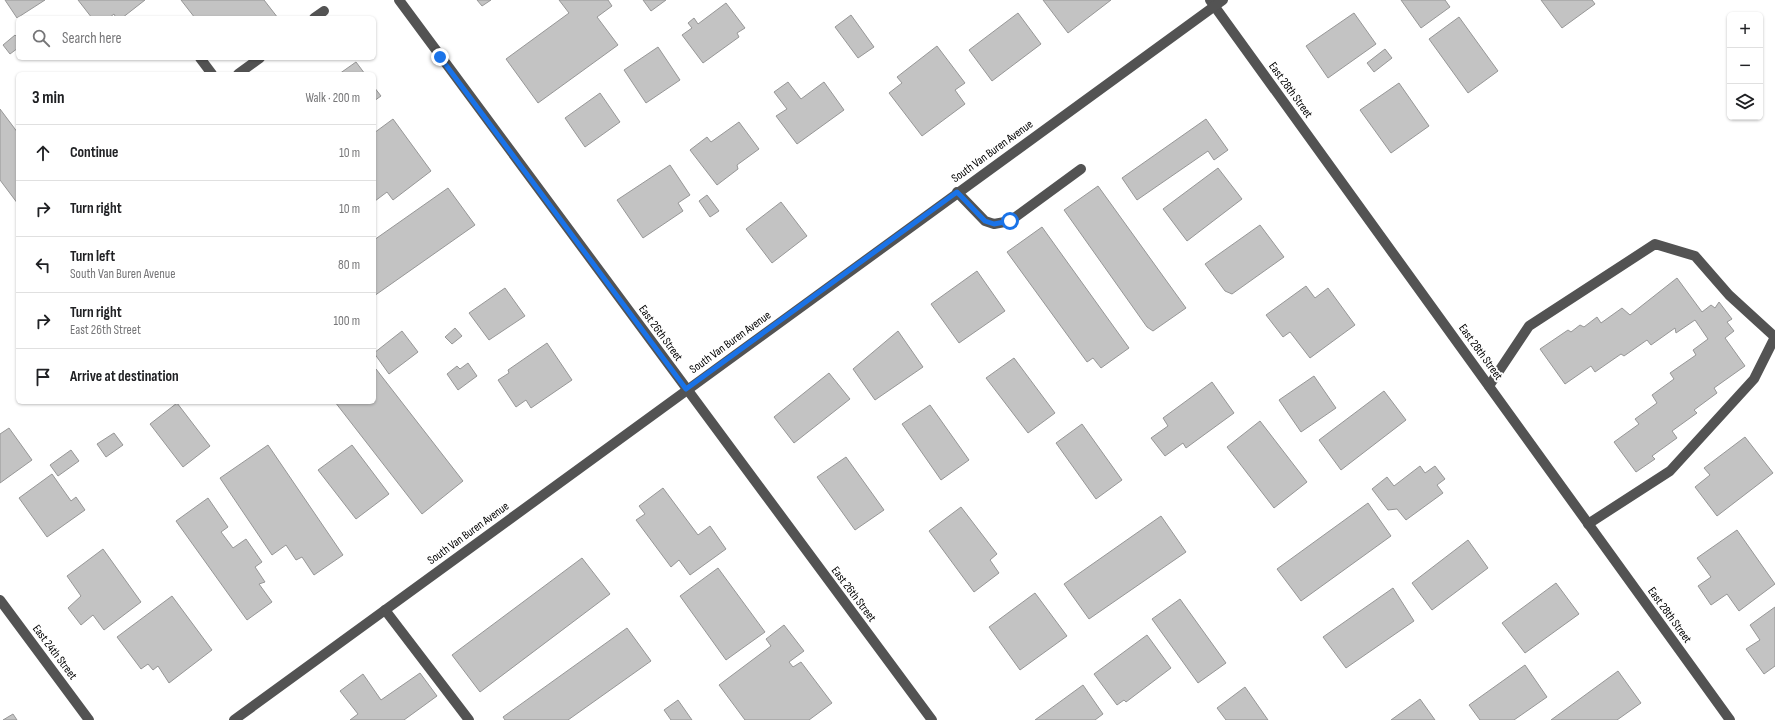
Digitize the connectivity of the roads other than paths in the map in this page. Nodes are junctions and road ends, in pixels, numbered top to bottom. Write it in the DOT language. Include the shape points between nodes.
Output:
graph roads {
  1 [pos="398,0"];
  2 [pos="1216,2"];
  3 [pos="324,11"];
  4 [pos="317,16"];
  5 [pos="202,60"];
  6 [pos="257,60"];
  7 [pos="210,72"];
  8 [pos="241,72"];
  9 [pos="1081,169"];
  10 [pos="957,192"];
  11 [pos="1489,386"];
  12 [pos="686,389"];
  13 [pos="1588,524"];
  14 [pos="0,600"];
  15 [pos="385,610"];
  16 [pos="89,720"];
  17 [pos="234,720"];
  18 [pos="469,720"];
  19 [pos="932,720"];
  20 [pos="1730,720"];
  1 -- 12 [label="street, East 26th Street"];
  2 -- 10 [label="street, South Van Buren Avenue"];
  2 -- 11 [label="street, East 28th Street"];
  3 -- 4 [label="street"];
  5 -- 7 [label="street"];
  6 -- 8 [label="street"];
  9 -- 10 [label="street" via="1010,221 994,224 985,221"];
  10 -- 12 [label="street, South Van Buren Avenue"];
  11 -- 13 [label="street, East 28th Street"];
  11 -- 13 [label="street" via="1529,326 1655,244 1695,256 1729,295 1774,337 1754,379 1670,471"];
  12 -- 15 [label="street, South Van Buren Avenue"];
  12 -- 19 [label="street, East 26th Street"];
  13 -- 20 [label="street, East 28th Street"];
  14 -- 16 [label="street, East 24th Street"];
  15 -- 17 [label="street, South Van Buren Avenue"];
  15 -- 18 [label="street"];
}
